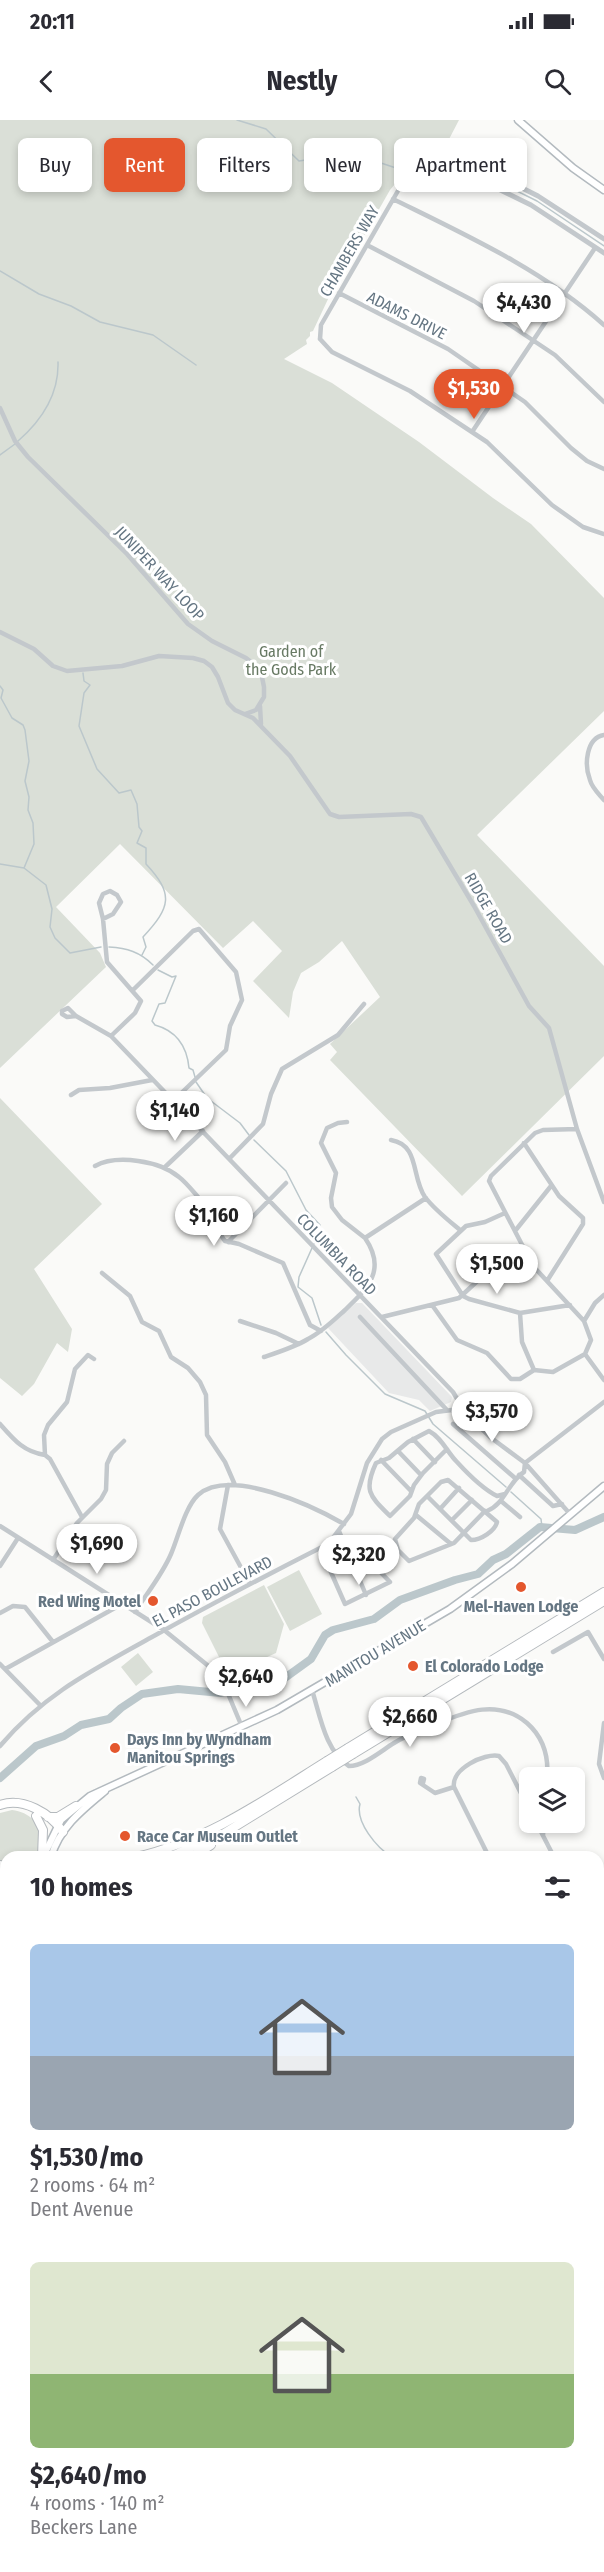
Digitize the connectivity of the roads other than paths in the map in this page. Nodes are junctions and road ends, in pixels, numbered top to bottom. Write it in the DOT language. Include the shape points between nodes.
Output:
graph roads {
  1 [pos="518,120"];
  2 [pos="527,190"];
  3 [pos="604,190"];
  4 [pos="398,192"];
  5 [pos="504,192"];
  6 [pos="393,199"];
  7 [pos="604,239"];
  8 [pos="367,245"];
  9 [pos="595,248"];
  10 [pos="604,254"];
  11 [pos="339,292"];
  12 [pos="564,295"];
  13 [pos="604,325"];
  14 [pos="533,340"];
  15 [pos="502,386"];
  16 [pos="604,402"];
  17 [pos="0,408"];
  18 [pos="471,432"];
  19 [pos="604,469"];
  20 [pos="604,534"];
  21 [pos="0,632"];
  22 [pos="260,706"];
  23 [pos="245,714"];
  24 [pos="261,726"];
  25 [pos="604,735"];
  26 [pos="604,800"];
  27 [pos="103,919"];
  28 [pos="133,990"];
  29 [pos="364,1004"];
  30 [pos="76,1016"];
  31 [pos="111,1036"];
  32 [pos="152,1080"];
  33 [pos="71,1095"];
  34 [pos="173,1101"];
  35 [pos="347,1122"];
  36 [pos="577,1129"];
  37 [pos="202,1131"];
  38 [pos="391,1140"];
  39 [pos="524,1143"];
  40 [pos="229,1159"];
  41 [pos="95,1166"];
  42 [pos="164,1168"];
  43 [pos="286,1183"];
  44 [pos="551,1185"];
  45 [pos="426,1198"];
  46 [pos="269,1200"];
  47 [pos="604,1202"];
  48 [pos="505,1213"];
  49 [pos="460,1230"];
  50 [pos="515,1230"];
  51 [pos="365,1238"];
  52 [pos="228,1242"];
  53 [pos="533,1266"];
  54 [pos="102,1273"];
  55 [pos="547,1281"];
  56 [pos="361,1295"];
  57 [pos="604,1295"];
  58 [pos="463,1296"];
  59 [pos="432,1305"];
  60 [pos="570,1305"];
  61 [pos="520,1313"];
  62 [pos="360,1317"];
  63 [pos="382,1317"];
  64 [pos="240,1321"];
  65 [pos="584,1321"];
  66 [pos="321,1331"];
  67 [pos="299,1344"];
  68 [pos="585,1354"];
  69 [pos="264,1357"];
  70 [pos="94,1359"];
  71 [pos="534,1370"];
  72 [pos="604,1380"];
  73 [pos="457,1398"];
  74 [pos="604,1402"];
  75 [pos="448,1410"];
  76 [pos="466,1414"];
  77 [pos="453,1424"];
  78 [pos="0,1425"];
  79 [pos="413,1439"];
  80 [pos="124,1441"];
  81 [pos="447,1449"];
  82 [pos="398,1451"];
  83 [pos="45,1455"];
  84 [pos="381,1460"];
  85 [pos="435,1462"];
  86 [pos="525,1463"];
  87 [pos="421,1474"];
  88 [pos="521,1474"];
  89 [pos="228,1485"];
  90 [pos="235,1485"];
  91 [pos="604,1486"];
  92 [pos="459,1488"];
  93 [pos="411,1493"];
  94 [pos="505,1494"];
  95 [pos="427,1496"];
  96 [pos="472,1500"];
  97 [pos="501,1501"];
  98 [pos="420,1503"];
  99 [pos="563,1506"];
  100 [pos="440,1509"];
  101 [pos="486,1511"];
  102 [pos="570,1514"];
  103 [pos="416,1515"];
  104 [pos="82,1517"];
  105 [pos="520,1517"];
  106 [pos="452,1520"];
  107 [pos="344,1524"];
  108 [pos="0,1526"];
  109 [pos="339,1531"];
  110 [pos="464,1532"];
  111 [pos="18,1538"];
  112 [pos="451,1544"];
  113 [pos="358,1550"];
  114 [pos="53,1560"];
  115 [pos="326,1561"];
  116 [pos="0,1566"];
  117 [pos="250,1584"];
  118 [pos="604,1592"];
  119 [pos="366,1595"];
  120 [pos="604,1601"];
  121 [pos="122,1605"];
  122 [pos="0,1612"];
  123 [pos="135,1612"];
  124 [pos="164,1630"];
  125 [pos="53,1642"];
  126 [pos="602,1651"];
  127 [pos="554,1652"];
  128 [pos="604,1659"];
  129 [pos="0,1664"];
  130 [pos="7,1668"];
  131 [pos="312,1690"];
  132 [pos="40,1705"];
  133 [pos="604,1723"];
  134 [pos="242,1727"];
  135 [pos="0,1746"];
  136 [pos="351,1751"];
  137 [pos="329,1764"];
  138 [pos="547,1767"];
  139 [pos="604,1778"];
  140 [pos="423,1784"];
  141 [pos="454,1786"];
  142 [pos="519,1789"];
  143 [pos="105,1790"];
  144 [pos="0,1804"];
  145 [pos="271,1805"];
  146 [pos="76,1806"];
  147 [pos="0,1810"];
  148 [pos="40,1816"];
  149 [pos="59,1829"];
  150 [pos="542,1833"];
  151 [pos="543,1833"];
  152 [pos="543,1836"];
  153 [pos="43,1851"];
  154 [pos="46,1851"];
  155 [pos="53,1851"];
  156 [pos="159,1851"];
  157 [pos="184,1851"];
  158 [pos="201,1851"];
  159 [pos="486,1851"];
  160 [pos="551,1851"];
  161 [pos="0,2162"];
  162 [pos="0,2168"];
  1 -- 3 [label="main road"];
  2 -- 7 [label="street"];
  4 -- 6 [label="street, CHAMBERS WAY"];
  5 -- 9 [label="street"];
  6 -- 8 [label="street, CHAMBERS WAY"];
  6 -- 12 [label="street" via="506,255"];
  8 -- 11 [label="street, CHAMBERS WAY"];
  8 -- 14 [label="street" via="468,297"];
  9 -- 10 [label="street"];
  9 -- 12 [label="street"];
  11 -- 15 [label="street, ADAMS DRIVE" via="441,345"];
  11 -- 18 [label="street, CHAMBERS WAY" via="317,340 332,352 410,392"];
  12 -- 13 [label="street"];
  12 -- 14 [label="street"];
  14 -- 15 [label="street"];
  14 -- 16 [label="street"];
  15 -- 18 [label="street"];
  15 -- 19 [label="street, ADAMS DRIVE" via="531,407 576,453"];
  17 -- 22 [label="street, JUNIPER WAY LOOP" via="15,441 28,457 127,554 188,624 256,666 264,687"];
  18 -- 20 [label="street" via="492,446 552,505 584,527"];
  21 -- 23 [label="street" via="67,671 122,666 159,656 204,661 218,677 228,703"];
  22 -- 23 [label="street"];
  22 -- 24 [label="street"];
  23 -- 24 [label="street, RIDGE ROAD"];
  24 -- 36 [label="street, RIDGE ROAD" via="300,767 330,814 411,814 424,821 529,1006 549,1028"];
  25 -- 26 [label="street" via="591,743 588,764 591,783"];
  27 -- 27 [label="street" via="113,914 121,902 110,891 100,899"];
  27 -- 28 [label="street" via="107,962"];
  28 -- 31 [label="street" via="140,1005"];
  28 -- 34 [label="street" via="199,929 236,972 242,1000 230,1026 226,1050"];
  29 -- 40 [label="street" via="338,1035 282,1069 264,1124"];
  30 -- 31 [label="street, COLUMBIA ROAD"];
  31 -- 32 [label="street, COLUMBIA ROAD"];
  32 -- 33 [label="street" via="79,1090"];
  32 -- 34 [label="street, COLUMBIA ROAD"];
  34 -- 37 [label="street, COLUMBIA ROAD"];
  35 -- 51 [label="street" via="327,1128 321,1143 336,1173 332,1207 342,1221"];
  36 -- 39 [label="street" via="543,1130"];
  36 -- 47 [label="street, RIDGE ROAD"];
  37 -- 40 [label="street, COLUMBIA ROAD"];
  37 -- 42 [label="street"];
  38 -- 45 [label="street" via="402,1143 410,1153 416,1180"];
  39 -- 44 [label="street"];
  39 -- 48 [label="street" via="489,1179"];
  40 -- 46 [label="street, COLUMBIA ROAD"];
  41 -- 42 [label="street" via="120,1159"];
  42 -- 52 [label="street" via="179,1176 211,1212 222,1239"];
  43 -- 46 [label="street"];
  44 -- 50 [label="street"];
  44 -- 55 [label="street" via="582,1215 582,1224"];
  45 -- 49 [label="street"];
  45 -- 51 [label="street"];
  46 -- 52 [label="street"];
  46 -- 56 [label="street, COLUMBIA ROAD"];
  48 -- 49 [label="street"];
  48 -- 50 [label="street"];
  49 -- 58 [label="street" via="436,1254"];
  50 -- 53 [label="street"];
  51 -- 56 [label="street" via="373,1252 374,1271"];
  52 -- 66 [label="street" via="284,1263 310,1325"];
  53 -- 55 [label="street"];
  53 -- 58 [label="street" via="495,1268"];
  54 -- 90 [label="street" via="130,1296 142,1322 159,1331 171,1357 200,1382 206,1395 207,1435"];
  55 -- 60 [label="street"];
  56 -- 63 [label="street, COLUMBIA ROAD"];
  56 -- 66 [label="street"];
  57 -- 65 [label="street"];
  58 -- 59 [label="street"];
  58 -- 61 [label="street"];
  59 -- 63 [label="street"];
  59 -- 71 [label="street" via="457,1340 483,1351 511,1379 520,1379"];
  60 -- 61 [label="street"];
  60 -- 65 [label="street"];
  61 -- 71 [label="street" via="522,1342"];
  62 -- 75 [label="street"];
  63 -- 73 [label="street, COLUMBIA ROAD"];
  64 -- 67 [label="street"];
  65 -- 68 [label="street" via="591,1340"];
  66 -- 67 [label="street"];
  67 -- 69 [label="street"];
  68 -- 71 [label="street" via="553,1372"];
  68 -- 72 [label="street"];
  70 -- 83 [label="street" via="88,1355 75,1369 68,1402 44,1435"];
  73 -- 75 [label="street"];
  73 -- 76 [label="street, COLUMBIA ROAD"];
  74 -- 86 [label="street"];
  75 -- 76 [label="street, EL PASO BOULEVARD"];
  75 -- 107 [label="street, EL PASO BOULEVARD" via="391,1432 378,1444"];
  76 -- 86 [label="street, COLUMBIA ROAD"];
  77 -- 88 [label="street"];
  78 -- 83 [label="street" via="22,1448"];
  79 -- 81 [label="street" via="426,1431 432,1432"];
  79 -- 82 [label="street"];
  79 -- 85 [label="street"];
  80 -- 104 [label="street" via="107,1464 106,1490"];
  81 -- 85 [label="street"];
  81 -- 94 [label="street" via="488,1490 497,1496"];
  82 -- 84 [label="street"];
  82 -- 87 [label="street"];
  83 -- 104 [label="street"];
  84 -- 93 [label="street"];
  84 -- 93 [label="street" via="375,1464 368,1487 372,1498 390,1516"];
  85 -- 87 [label="street"];
  86 -- 88 [label="street"];
  86 -- 99 [label="street, COLUMBIA ROAD"];
  87 -- 93 [label="street"];
  88 -- 94 [label="street"];
  88 -- 99 [label="street" via="553,1506"];
  89 -- 90 [label="street"];
  89 -- 117 [label="street" via="220,1529"];
  89 -- 123 [label="street" via="205,1491 193,1501 171,1555"];
  90 -- 107 [label="street" via="301,1503"];
  91 -- 102 [label="main road, MANITOU AVENUE"];
  92 -- 95 [label="street" via="446,1480"];
  92 -- 96 [label="street"];
  92 -- 100 [label="street"];
  93 -- 98 [label="street"];
  94 -- 97 [label="street"];
  95 -- 98 [label="street"];
  95 -- 100 [label="street"];
  96 -- 101 [label="street"];
  96 -- 106 [label="street"];
  97 -- 101 [label="street"];
  97 -- 105 [label="street"];
  98 -- 103 [label="street"];
  99 -- 102 [label="street, COLUMBIA ROAD"];
  100 -- 106 [label="street"];
  101 -- 110 [label="street"];
  101 -- 110 [label="street" via="496,1521 495,1527 475,1540"];
  102 -- 131 [label="main road, MANITOU AVENUE" via="478,1590"];
  103 -- 112 [label="street"];
  103 -- 112 [label="street" via="395,1539 404,1558 415,1560"];
  104 -- 114 [label="street"];
  106 -- 110 [label="street"];
  107 -- 109 [label="street, EL PASO BOULEVARD"];
  108 -- 111 [label="street"];
  109 -- 117 [label="street, EL PASO BOULEVARD" via="322,1547"];
  109 -- 119 [label="street"];
  110 -- 112 [label="street"];
  111 -- 114 [label="street"];
  111 -- 116 [label="street"];
  113 -- 119 [label="street" via="390,1582"];
  114 -- 121 [label="street"];
  115 -- 119 [label="street" via="345,1604"];
  117 -- 124 [label="street, EL PASO BOULEVARD"];
  118 -- 136 [label="highway"];
  120 -- 136 [label="highway"];
  121 -- 123 [label="street"];
  121 -- 125 [label="street"];
  122 -- 125 [label="street" via="13,1606 25,1607"];
  123 -- 124 [label="street"];
  124 -- 132 [label="street, EL PASO BOULEVARD"];
  124 -- 134 [label="street" via="217,1673"];
  125 -- 130 [label="street"];
  126 -- 127 [label="street" via="588,1632"];
  126 -- 128 [label="street"];
  129 -- 130 [label="street"];
  130 -- 132 [label="street"];
  131 -- 134 [label="main road, MANITOU AVENUE"];
  131 -- 138 [label="street" via="329,1740 349,1766 458,1715 488,1708 514,1715 534,1730 546,1751"];
  132 -- 135 [label="street, EL PASO BOULEVARD"];
  133 -- 139 [label="street" via="599,1764"];
  134 -- 143 [label="main road, MANITOU AVENUE"];
  136 -- 137 [label="highway, bridge"];
  137 -- 145 [label="highway"];
  137 -- 156 [label="highway" via="208,1832"];
  140 -- 141 [label="street" via="435,1793"];
  141 -- 142 [label="street" via="454,1777 462,1769 497,1756 506,1764"];
  141 -- 159 [label="street"];
  143 -- 146 [label="main road, MANITOU AVENUE"];
  143 -- 149 [label="main road, MANITOU AVENUE"];
  144 -- 148 [label="highway" via="23,1803"];
  145 -- 157 [label="highway"];
  145 -- 158 [label="highway"];
  146 -- 148 [label="highway" via="56,1818"];
  146 -- 149 [label="main road, MANITOU AVENUE"];
  147 -- 148 [label="highway" via="19,1807"];
  148 -- 149 [label="highway"];
  148 -- 153 [label="highway"];
  149 -- 154 [label="main road, MANITOU AVENUE"];
  149 -- 155 [label="main road, MANITOU AVENUE"];
  150 -- 152 [label="street"];
  151 -- 152 [label="street"];
  152 -- 160 [label="street"];
  161 -- 162 [label="street"];
}
